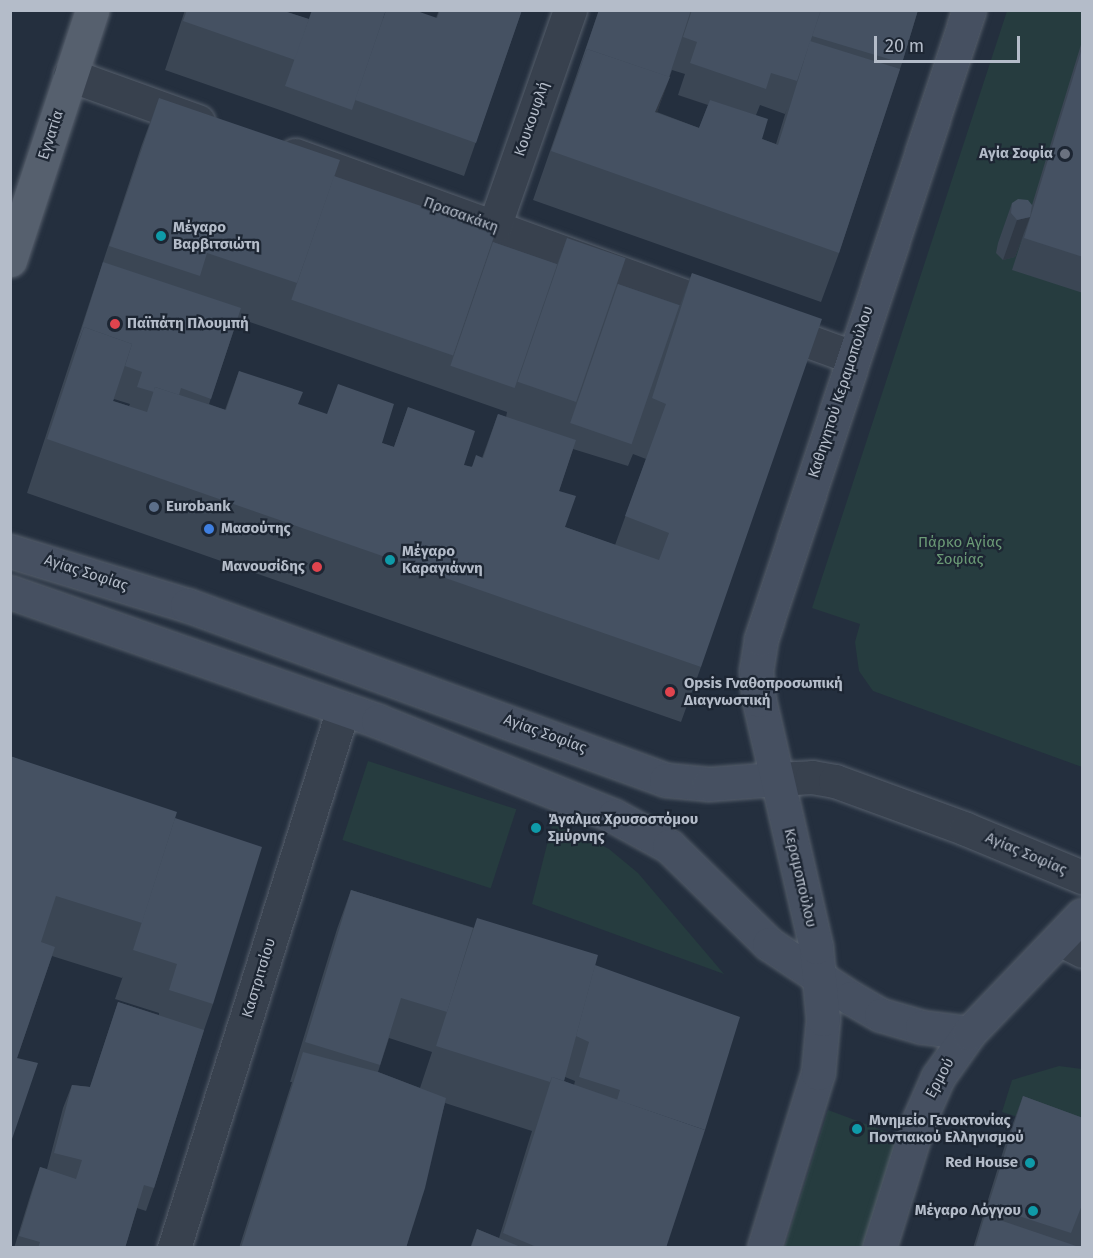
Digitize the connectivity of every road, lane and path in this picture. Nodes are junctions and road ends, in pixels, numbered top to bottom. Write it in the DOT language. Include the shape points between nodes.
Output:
graph roads {
  1 [pos="92,10"];
  2 [pos="570,10"];
  3 [pos="969,10"];
  4 [pos="70,75"];
  5 [pos="226,131"];
  6 [pos="271,147"];
  7 [pos="494,227"];
  8 [pos="10,260"];
  9 [pos="852,357"];
  10 [pos="10,551"];
  11 [pos="10,592"];
  12 [pos="343,708"];
  13 [pos="776,779"];
  14 [pos="1083,877"];
  15 [pos="1083,915"];
  16 [pos="1070,948"];
  17 [pos="820,978"];
  18 [pos="969,1033"];
  19 [pos="174,1248"];
  20 [pos="764,1248"];
  21 [pos="879,1248"];
  1 -- 4 [label="main road, Εγνατία"];
  2 -- 7 [label="street, Κουκουφλή"];
  3 -- 9 [label="main road, Καθηγητού Κεραμοπούλου"];
  4 -- 5 [label="street"];
  4 -- 8 [label="main road, Εγνατία"];
  6 -- 7 [label="street, Πρασακάκη"];
  7 -- 9 [label="street, Πρασακάκη"];
  9 -- 13 [label="main road, Καθηγητού Κεραμοπούλου" via="761,639 756,671 759,700"];
  10 -- 13 [label="main road, Αγίας Σοφίας" via="187,605 666,780 709,784"];
  11 -- 12 [label="main road"];
  12 -- 17 [label="main road" via="648,833 669,846 769,944"];
  12 -- 19 [label="street, Καστριτσίου"];
  13 -- 14 [label="street, Αγίας Σοφίας" via="812,777 835,781"];
  13 -- 17 [label="main road, Κεραμοπούλου"];
  15 -- 16 [label="main road, Ερμού"];
  16 -- 18 [label="main road, Ερμού"];
  17 -- 18 [label="main road" via="881,1015 922,1027"];
  17 -- 20 [label="main road" via="823,1019 818,1073"];
  18 -- 21 [label="main road, Ερμού" via="938,1077 927,1102"];
}
